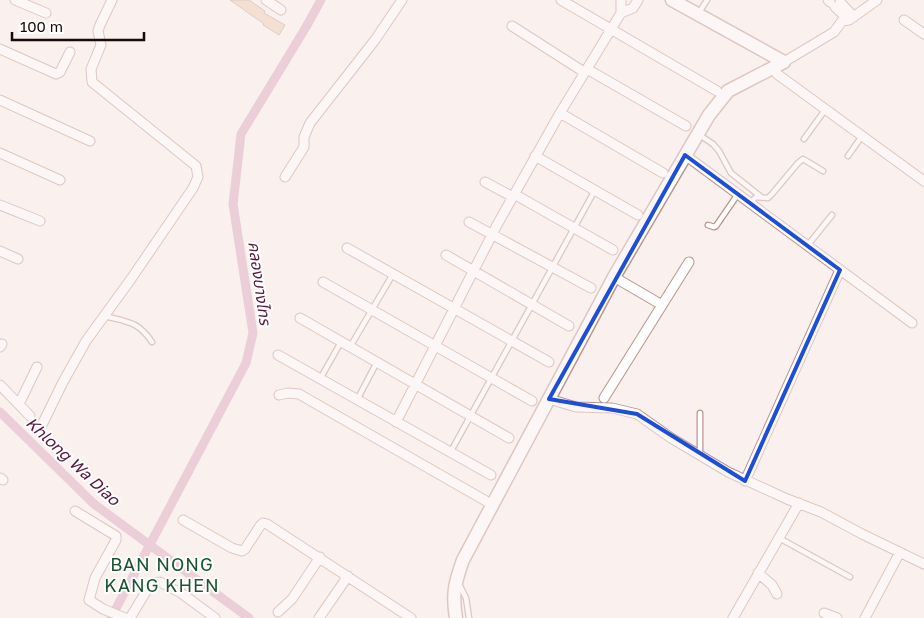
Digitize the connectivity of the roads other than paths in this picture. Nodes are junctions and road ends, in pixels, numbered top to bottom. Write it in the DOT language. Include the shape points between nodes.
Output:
graph roads {
  1 [pos="15,0"];
  2 [pos="112,0"];
  3 [pos="266,0"];
  4 [pos="402,0"];
  5 [pos="561,0"];
  6 [pos="621,0"];
  7 [pos="638,0"];
  8 [pos="672,0"];
  9 [pos="707,0"];
  10 [pos="878,0"];
  11 [pos="833,3"];
  12 [pos="281,10"];
  13 [pos="46,13"];
  14 [pos="621,13"];
  15 [pos="698,14"];
  16 [pos="852,18"];
  17 [pos="904,20"];
  18 [pos="512,26"];
  19 [pos="611,30"];
  20 [pos="924,34"];
  21 [pos="0,49"];
  22 [pos="70,52"];
  23 [pos="784,62"];
  24 [pos="772,68"];
  25 [pos="585,71"];
  26 [pos="717,91"];
  27 [pos="0,100"];
  28 [pos="825,110"];
  29 [pos="560,113"];
  30 [pos="686,126"];
  31 [pos="698,134"];
  32 [pos="862,136"];
  33 [pos="804,140"];
  34 [pos="90,141"];
  35 [pos="0,153"];
  36 [pos="685,155"];
  37 [pos="535,156"];
  38 [pos="848,156"];
  39 [pos="823,171"];
  40 [pos="664,173"];
  41 [pos="285,178"];
  42 [pos="60,180"];
  43 [pos="924,181"];
  44 [pos="485,182"];
  45 [pos="595,190"];
  46 [pos="738,194"];
  47 [pos="513,196"];
  48 [pos="762,197"];
  49 [pos="750,203"];
  50 [pos="1,207"];
  51 [pos="638,215"];
  52 [pos="832,215"];
  53 [pos="40,222"];
  54 [pos="469,222"];
  55 [pos="708,225"];
  56 [pos="574,228"];
  57 [pos="492,235"];
  58 [pos="808,245"];
  59 [pos="346,248"];
  60 [pos="613,250"];
  61 [pos="0,251"];
  62 [pos="446,255"];
  63 [pos="18,259"];
  64 [pos="689,262"];
  65 [pos="552,267"];
  66 [pos="840,270"];
  67 [pos="473,271"];
  68 [pos="393,274"];
  69 [pos="614,277"];
  70 [pos="323,282"];
  71 [pos="591,288"];
  72 [pos="531,304"];
  73 [pos="662,305"];
  74 [pos="454,310"];
  75 [pos="372,311"];
  76 [pos="105,316"];
  77 [pos="300,318"];
  78 [pos="912,322"];
  79 [pos="570,326"];
  80 [pos="511,341"];
  81 [pos="152,342"];
  82 [pos="341,342"];
  83 [pos="350,347"];
  84 [pos="434,347"];
  85 [pos="278,355"];
  86 [pos="378,362"];
  87 [pos="549,362"];
  88 [pos="37,368"];
  89 [pos="490,378"];
  90 [pos="320,379"];
  91 [pos="416,384"];
  92 [pos="0,385"];
  93 [pos="279,395"];
  94 [pos="604,398"];
  95 [pos="549,399"];
  96 [pos="357,400"];
  97 [pos="532,401"];
  98 [pos="19,404"];
  99 [pos="700,414"];
  100 [pos="30,416"];
  101 [pos="471,416"];
  102 [pos="396,422"];
  103 [pos="38,431"];
  104 [pos="509,438"];
  105 [pos="450,453"];
  106 [pos="700,456"];
  107 [pos="491,475"];
  108 [pos="745,481"];
  109 [pos="799,503"];
  110 [pos="493,505"];
  111 [pos="75,511"];
  112 [pos="183,520"];
  113 [pos="778,538"];
  114 [pos="900,552"];
  115 [pos="320,557"];
  116 [pos="924,564"];
  117 [pos="758,574"];
  118 [pos="348,576"];
  119 [pos="850,577"];
  120 [pos="456,579"];
  121 [pos="777,594"];
  122 [pos="278,612"];
  123 [pos="824,613"];
  124 [pos="125,618"];
  125 [pos="216,618"];
  126 [pos="319,618"];
  127 [pos="411,618"];
  128 [pos="456,618"];
  129 [pos="469,618"];
  130 [pos="733,618"];
  131 [pos="837,618"];
  132 [pos="865,618"];
  1 -- 13 [label="street"];
  2 -- 76 [label="street" via="98,31 101,45 91,69 92,82 196,166 198,177"];
  3 -- 12 [label="street"];
  4 -- 41 [label="street" via="370,47 310,123 304,146"];
  5 -- 19 [label="street"];
  6 -- 14 [label="street"];
  7 -- 14 [label="street" via="633,8"];
  8 -- 15 [label="street"];
  9 -- 15 [label="lane"];
  10 -- 16 [label="street"];
  11 -- 16 [label="street"];
  14 -- 19 [label="street"];
  15 -- 23 [label="street"];
  16 -- 23 [label="street" via="842,21 834,32"];
  17 -- 20 [label="street"];
  18 -- 25 [label="street"];
  19 -- 25 [label="street"];
  19 -- 26 [label="street"];
  21 -- 22 [label="street" via="56,74"];
  23 -- 24 [label="street"];
  24 -- 28 [label="street"];
  24 -- 31 [label="street" via="728,91"];
  25 -- 29 [label="street"];
  25 -- 30 [label="street"];
  27 -- 34 [label="street"];
  28 -- 32 [label="street"];
  28 -- 33 [label="lane"];
  29 -- 37 [label="street"];
  29 -- 40 [label="street"];
  31 -- 36 [label="street"];
  31 -- 48 [label="lane" via="713,144 732,173"];
  32 -- 38 [label="lane"];
  32 -- 43 [label="street"];
  35 -- 42 [label="street"];
  36 -- 46 [label="street"];
  36 -- 69 [label="street"];
  37 -- 45 [label="street"];
  37 -- 47 [label="street"];
  39 -- 48 [label="lane" via="804,159 768,198"];
  44 -- 47 [label="street"];
  45 -- 51 [label="street"];
  45 -- 56 [label="lane"];
  46 -- 49 [label="street"];
  46 -- 55 [label="lane" via="716,226"];
  47 -- 56 [label="street"];
  47 -- 57 [label="street"];
  48 -- 49 [label="lane" via="756,197"];
  49 -- 58 [label="street"];
  50 -- 53 [label="street"];
  52 -- 58 [label="lane"];
  54 -- 57 [label="street"];
  56 -- 60 [label="street"];
  56 -- 65 [label="lane"];
  57 -- 65 [label="street"];
  57 -- 67 [label="street"];
  58 -- 66 [label="street"];
  59 -- 68 [label="street"];
  61 -- 63 [label="street"];
  62 -- 67 [label="street"];
  64 -- 73 [label="street"];
  65 -- 71 [label="street"];
  65 -- 72 [label="lane"];
  66 -- 78 [label="street"];
  66 -- 108 [label="street"];
  67 -- 72 [label="street"];
  67 -- 74 [label="street"];
  68 -- 74 [label="street"];
  68 -- 75 [label="lane"];
  69 -- 73 [label="street"];
  69 -- 95 [label="street"];
  70 -- 75 [label="street"];
  72 -- 79 [label="street"];
  72 -- 80 [label="lane"];
  73 -- 94 [label="street"];
  74 -- 80 [label="street"];
  74 -- 84 [label="street"];
  75 -- 83 [label="lane"];
  75 -- 84 [label="street"];
  76 -- 81 [label="lane" via="138,326"];
  76 -- 103 [label="street" via="86,341"];
  77 -- 82 [label="street"];
  80 -- 87 [label="street"];
  80 -- 89 [label="lane"];
  82 -- 83 [label="street"];
  82 -- 90 [label="lane"];
  83 -- 86 [label="street"];
  84 -- 89 [label="street"];
  84 -- 91 [label="street"];
  85 -- 90 [label="street"];
  86 -- 91 [label="street"];
  86 -- 96 [label="lane"];
  88 -- 98 [label="street"];
  89 -- 97 [label="street"];
  89 -- 101 [label="lane"];
  90 -- 96 [label="street"];
  91 -- 101 [label="street"];
  91 -- 102 [label="street"];
  92 -- 98 [label="street"];
  93 -- 110 [label="street" via="299,394"];
  95 -- 106 [label="street" via="576,407 612,408 637,414"];
  95 -- 110 [label="street"];
  96 -- 102 [label="street"];
  98 -- 100 [label="street"];
  99 -- 106 [label="lane"];
  101 -- 104 [label="street"];
  101 -- 105 [label="lane"];
  102 -- 105 [label="street"];
  105 -- 107 [label="street"];
  106 -- 108 [label="street"];
  108 -- 109 [label="street"];
  109 -- 113 [label="street"];
  109 -- 114 [label="street"];
  110 -- 120 [label="street"];
  111 -- 124 [label="street" via="116,536 95,578 89,600"];
  112 -- 115 [label="street" via="242,551 260,526 268,524"];
  113 -- 117 [label="street"];
  113 -- 119 [label="lane"];
  114 -- 116 [label="street"];
  114 -- 132 [label="street"];
  115 -- 118 [label="street"];
  115 -- 122 [label="street" via="292,599"];
  117 -- 121 [label="street" via="772,585"];
  117 -- 130 [label="street"];
  118 -- 126 [label="street"];
  118 -- 127 [label="street"];
  120 -- 128 [label="street" via="453,601"];
  120 -- 129 [label="lane" via="466,598"];
  123 -- 131 [label="street"];
  124 -- 125 [label="street" via="150,585 160,582"];
}
